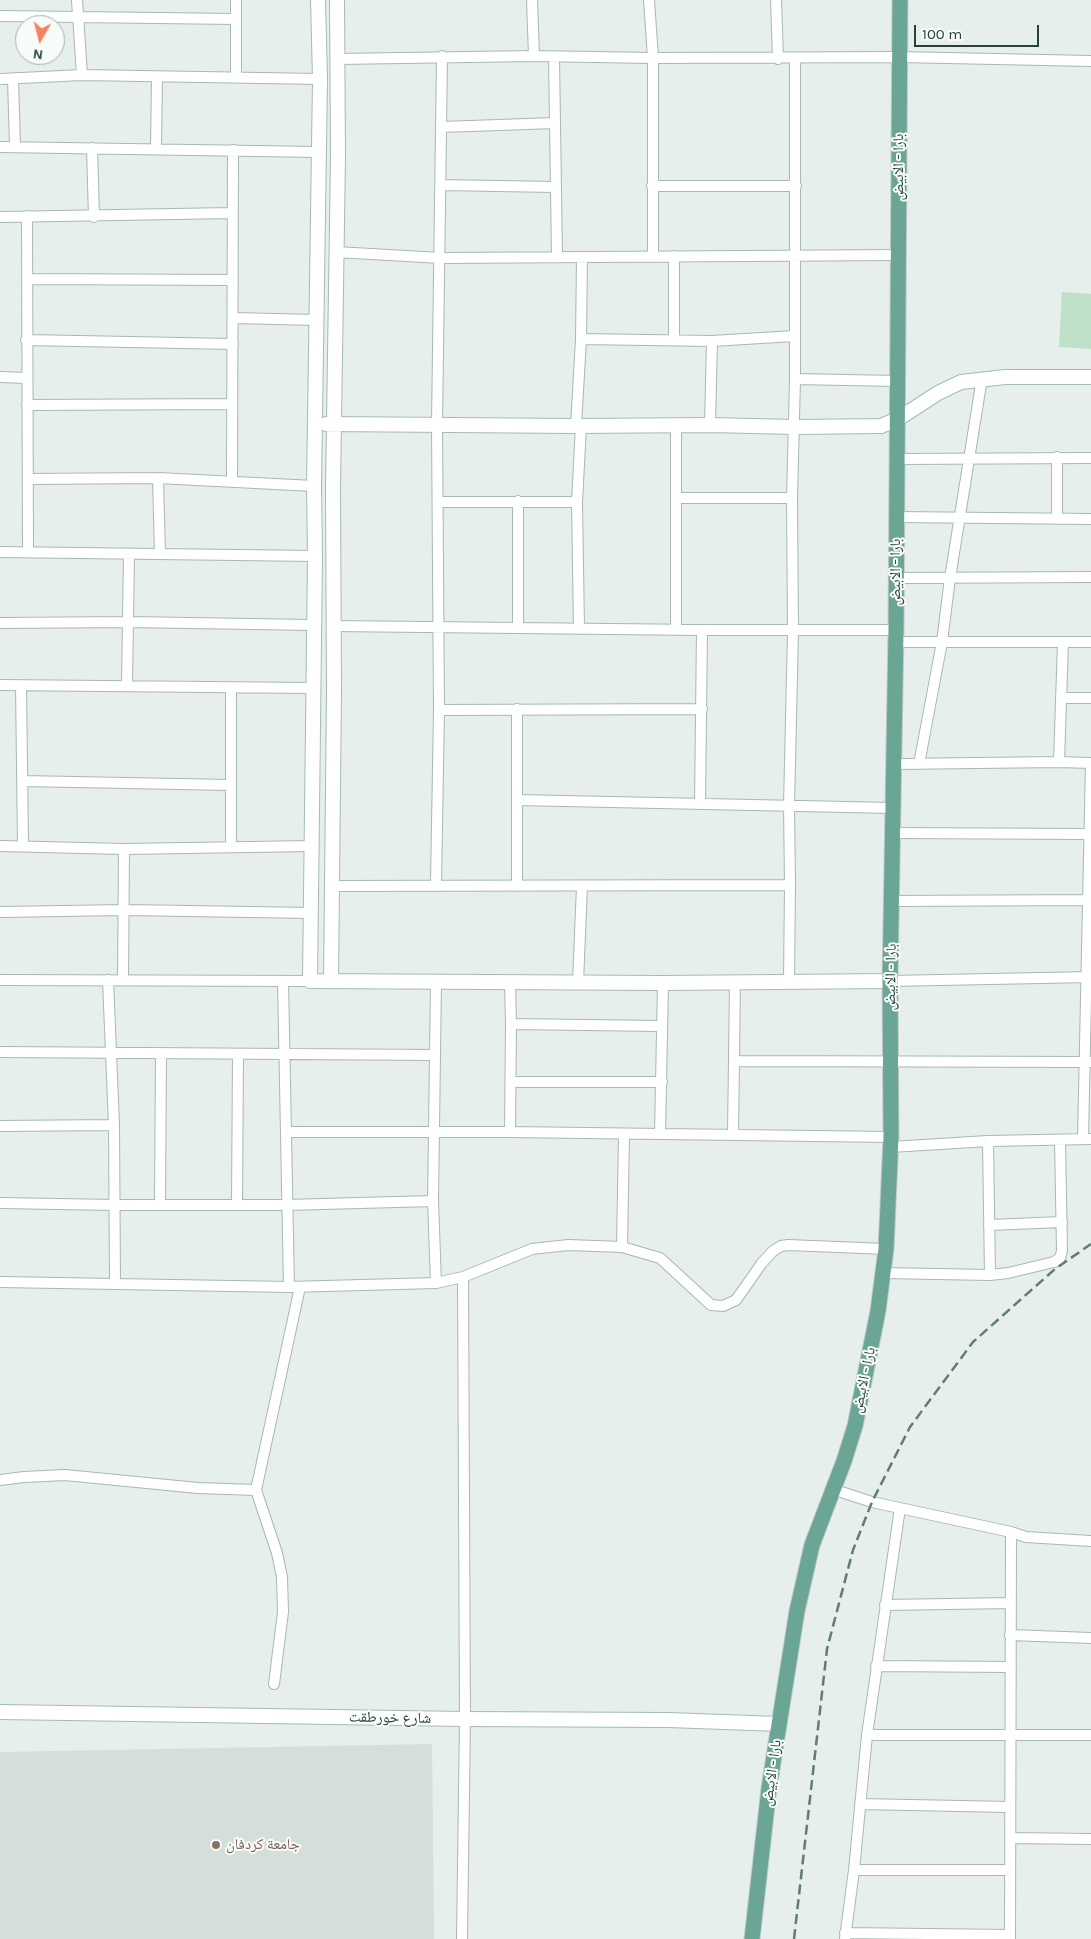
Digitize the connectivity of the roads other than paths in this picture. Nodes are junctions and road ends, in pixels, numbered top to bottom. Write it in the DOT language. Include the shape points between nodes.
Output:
graph roads {
  1 [pos="77,0"];
  2 [pos="236,0"];
  3 [pos="318,0"];
  4 [pos="337,0"];
  5 [pos="532,0"];
  6 [pos="649,0"];
  7 [pos="776,0"];
  8 [pos="900,0"];
  9 [pos="0,16"];
  10 [pos="78,17"];
  11 [pos="236,19"];
  12 [pos="442,56"];
  13 [pos="534,56"];
  14 [pos="554,57"];
  15 [pos="899,57"];
  16 [pos="652,58"];
  17 [pos="795,58"];
  18 [pos="778,59"];
  19 [pos="337,60"];
  20 [pos="1091,61"];
  21 [pos="82,76"];
  22 [pos="157,77"];
  23 [pos="236,77"];
  24 [pos="13,78"];
  25 [pos="0,79"];
  26 [pos="320,79"];
  27 [pos="555,123"];
  28 [pos="442,127"];
  29 [pos="15,146"];
  30 [pos="0,147"];
  31 [pos="92,148"];
  32 [pos="156,148"];
  33 [pos="233,150"];
  34 [pos="319,152"];
  35 [pos="441,185"];
  36 [pos="652,186"];
  37 [pos="796,186"];
  38 [pos="555,187"];
  39 [pos="232,213"];
  40 [pos="27,216"];
  41 [pos="0,217"];
  42 [pos="94,217"];
  43 [pos="336,252"];
  44 [pos="795,255"];
  45 [pos="898,255"];
  46 [pos="557,256"];
  47 [pos="653,256"];
  48 [pos="674,256"];
  49 [pos="582,257"];
  50 [pos="441,258"];
  51 [pos="27,279"];
  52 [pos="233,280"];
  53 [pos="234,318"];
  54 [pos="317,320"];
  55 [pos="794,336"];
  56 [pos="581,339"];
  57 [pos="26,340"];
  58 [pos="674,340"];
  59 [pos="712,341"];
  60 [pos="233,344"];
  61 [pos="1091,377"];
  62 [pos="0,378"];
  63 [pos="26,378"];
  64 [pos="982,378"];
  65 [pos="795,379"];
  66 [pos="897,381"];
  67 [pos="232,404"];
  68 [pos="27,405"];
  69 [pos="898,419"];
  70 [pos="315,424"];
  71 [pos="334,424"];
  72 [pos="437,424"];
  73 [pos="676,425"];
  74 [pos="710,425"];
  75 [pos="579,426"];
  76 [pos="795,427"];
  77 [pos="1057,457"];
  78 [pos="970,458"];
  79 [pos="1091,458"];
  80 [pos="898,459"];
  81 [pos="158,478"];
  82 [pos="28,479"];
  83 [pos="232,482"];
  84 [pos="314,486"];
  85 [pos="676,498"];
  86 [pos="792,498"];
  87 [pos="518,501"];
  88 [pos="438,502"];
  89 [pos="577,502"];
  90 [pos="897,517"];
  91 [pos="960,519"];
  92 [pos="1057,519"];
  93 [pos="1091,519"];
  94 [pos="0,552"];
  95 [pos="28,552"];
  96 [pos="129,554"];
  97 [pos="160,554"];
  98 [pos="315,556"];
  99 [pos="1091,577"];
  100 [pos="896,578"];
  101 [pos="950,578"];
  102 [pos="129,622"];
  103 [pos="0,623"];
  104 [pos="314,625"];
  105 [pos="333,626"];
  106 [pos="439,628"];
  107 [pos="518,628"];
  108 [pos="579,629"];
  109 [pos="676,630"];
  110 [pos="702,630"];
  111 [pos="793,631"];
  112 [pos="896,636"];
  113 [pos="942,642"];
  114 [pos="1063,642"];
  115 [pos="1091,642"];
  116 [pos="0,685"];
  117 [pos="127,685"];
  118 [pos="22,686"];
  119 [pos="231,688"];
  120 [pos="312,688"];
  121 [pos="1061,698"];
  122 [pos="1091,698"];
  123 [pos="517,709"];
  124 [pos="702,709"];
  125 [pos="439,710"];
  126 [pos="1059,762"];
  127 [pos="894,764"];
  128 [pos="920,764"];
  129 [pos="22,781"];
  130 [pos="231,784"];
  131 [pos="517,800"];
  132 [pos="700,804"];
  133 [pos="789,806"];
  134 [pos="893,808"];
  135 [pos="893,832"];
  136 [pos="1090,834"];
  137 [pos="0,846"];
  138 [pos="23,846"];
  139 [pos="312,846"];
  140 [pos="230,847"];
  141 [pos="124,849"];
  142 [pos="436,884"];
  143 [pos="790,885"];
  144 [pos="332,886"];
  145 [pos="517,886"];
  146 [pos="582,886"];
  147 [pos="1089,900"];
  148 [pos="892,901"];
  149 [pos="125,910"];
  150 [pos="0,912"];
  151 [pos="312,913"];
  152 [pos="1089,977"];
  153 [pos="0,980"];
  154 [pos="108,980"];
  155 [pos="123,980"];
  156 [pos="310,980"];
  157 [pos="283,981"];
  158 [pos="331,981"];
  159 [pos="890,981"];
  160 [pos="436,982"];
  161 [pos="510,982"];
  162 [pos="578,982"];
  163 [pos="735,982"];
  164 [pos="789,982"];
  165 [pos="663,983"];
  166 [pos="511,1024"];
  167 [pos="662,1026"];
  168 [pos="0,1052"];
  169 [pos="111,1054"];
  170 [pos="161,1054"];
  171 [pos="238,1054"];
  172 [pos="286,1055"];
  173 [pos="435,1055"];
  174 [pos="734,1061"];
  175 [pos="890,1061"];
  176 [pos="1088,1062"];
  177 [pos="511,1082"];
  178 [pos="662,1082"];
  179 [pos="114,1125"];
  180 [pos="0,1126"];
  181 [pos="287,1132"];
  182 [pos="433,1132"];
  183 [pos="510,1132"];
  184 [pos="624,1134"];
  185 [pos="660,1134"];
  186 [pos="733,1135"];
  187 [pos="1087,1139"];
  188 [pos="1060,1140"];
  189 [pos="988,1141"];
  190 [pos="891,1142"];
  191 [pos="432,1201"];
  192 [pos="0,1203"];
  193 [pos="160,1204"];
  194 [pos="237,1204"];
  195 [pos="115,1205"];
  196 [pos="286,1205"];
  197 [pos="1062,1222"];
  198 [pos="989,1225"];
  199 [pos="622,1247"];
  200 [pos="886,1249"];
  201 [pos="883,1273"];
  202 [pos="990,1275"];
  203 [pos="463,1277"];
  204 [pos="0,1282"];
  205 [pos="115,1283"];
  206 [pos="436,1283"];
  207 [pos="300,1287"];
  208 [pos="289,1288"];
  209 [pos="0,1480"];
  210 [pos="832,1489"];
  211 [pos="256,1490"];
  212 [pos="900,1508"];
  213 [pos="1011,1532"];
  214 [pos="1091,1541"];
  215 [pos="1011,1603"];
  216 [pos="886,1605"];
  217 [pos="1010,1635"];
  218 [pos="1091,1638"];
  219 [pos="876,1666"];
  220 [pos="1011,1668"];
  221 [pos="274,1684"];
  222 [pos="0,1712"];
  223 [pos="465,1720"];
  224 [pos="779,1724"];
  225 [pos="1010,1734"];
  226 [pos="866,1735"];
  227 [pos="1091,1735"];
  228 [pos="860,1804"];
  229 [pos="1010,1807"];
  230 [pos="1010,1838"];
  231 [pos="1091,1838"];
  232 [pos="854,1870"];
  233 [pos="1010,1870"];
  234 [pos="845,1936"];
  235 [pos="1010,1937"];
  236 [pos="462,1939"];
  237 [pos="752,1939"];
  1 -- 10 [label="street"];
  2 -- 11 [label="street"];
  3 -- 26 [label="main road"];
  4 -- 19 [label="main road"];
  5 -- 13 [label="street"];
  6 -- 16 [label="street"];
  7 -- 18 [label="street"];
  8 -- 15 [label="main road, بارا - الابيض"];
  9 -- 10 [label="street"];
  10 -- 11 [label="street"];
  10 -- 21 [label="street"];
  11 -- 23 [label="street"];
  12 -- 13 [label="street"];
  12 -- 19 [label="street"];
  12 -- 28 [label="street"];
  13 -- 14 [label="street"];
  14 -- 16 [label="street"];
  14 -- 27 [label="street"];
  15 -- 17 [label="street"];
  15 -- 20 [label="street"];
  15 -- 45 [label="main road, بارا - الابيض"];
  16 -- 18 [label="street"];
  16 -- 36 [label="street"];
  17 -- 18 [label="street"];
  17 -- 37 [label="street"];
  19 -- 43 [label="main road"];
  21 -- 22 [label="street"];
  21 -- 24 [label="street"];
  22 -- 23 [label="street"];
  22 -- 32 [label="street"];
  23 -- 26 [label="street"];
  24 -- 25 [label="street"];
  24 -- 29 [label="street"];
  26 -- 34 [label="main road"];
  27 -- 28 [label="street"];
  27 -- 38 [label="street"];
  28 -- 35 [label="street"];
  29 -- 30 [label="street"];
  29 -- 31 [label="street"];
  31 -- 32 [label="street"];
  31 -- 42 [label="street"];
  32 -- 33 [label="street"];
  33 -- 34 [label="street"];
  33 -- 39 [label="street"];
  34 -- 54 [label="main road"];
  35 -- 38 [label="street"];
  35 -- 50 [label="street"];
  36 -- 37 [label="street"];
  36 -- 47 [label="street"];
  37 -- 44 [label="street"];
  38 -- 46 [label="street"];
  39 -- 42 [label="street"];
  39 -- 52 [label="street"];
  40 -- 41 [label="street"];
  40 -- 42 [label="street"];
  40 -- 51 [label="street"];
  43 -- 50 [label="street"];
  43 -- 71 [label="main road"];
  44 -- 45 [label="street"];
  44 -- 48 [label="street"];
  44 -- 55 [label="street"];
  45 -- 66 [label="main road, بارا - الابيض"];
  46 -- 49 [label="street"];
  46 -- 50 [label="street"];
  47 -- 48 [label="street"];
  47 -- 49 [label="street"];
  48 -- 58 [label="street"];
  49 -- 56 [label="street"];
  50 -- 72 [label="street"];
  51 -- 52 [label="street"];
  51 -- 57 [label="street"];
  52 -- 53 [label="street"];
  53 -- 54 [label="street"];
  53 -- 60 [label="street"];
  54 -- 70 [label="main road"];
  55 -- 59 [label="street"];
  55 -- 65 [label="street"];
  56 -- 58 [label="street"];
  56 -- 75 [label="street"];
  57 -- 60 [label="street"];
  57 -- 63 [label="street"];
  58 -- 59 [label="street"];
  59 -- 74 [label="street"];
  60 -- 67 [label="street"];
  61 -- 64 [label="main road"];
  62 -- 63 [label="street"];
  63 -- 68 [label="street"];
  64 -- 69 [label="main road" via="961,382 938,392"];
  64 -- 78 [label="street"];
  65 -- 66 [label="street"];
  65 -- 76 [label="street"];
  66 -- 69 [label="main road, بارا - الابيض"];
  67 -- 68 [label="street"];
  67 -- 83 [label="street"];
  68 -- 82 [label="street"];
  69 -- 76 [label="main road" via="881,426"];
  69 -- 80 [label="main road, بارا - الابيض"];
  70 -- 71 [label="main road"];
  70 -- 84 [label="main road"];
  71 -- 72 [label="main road"];
  71 -- 105 [label="main road"];
  72 -- 75 [label="main road"];
  72 -- 88 [label="street"];
  73 -- 74 [label="main road"];
  73 -- 75 [label="main road"];
  73 -- 85 [label="street"];
  74 -- 76 [label="main road"];
  75 -- 89 [label="street"];
  76 -- 86 [label="street"];
  77 -- 78 [label="street"];
  77 -- 79 [label="street"];
  77 -- 92 [label="street"];
  78 -- 80 [label="street"];
  78 -- 91 [label="street"];
  80 -- 90 [label="main road, بارا - الابيض"];
  81 -- 82 [label="street"];
  81 -- 83 [label="street"];
  81 -- 97 [label="street"];
  82 -- 95 [label="street"];
  83 -- 84 [label="street"];
  84 -- 98 [label="main road"];
  85 -- 86 [label="street"];
  85 -- 109 [label="street"];
  86 -- 111 [label="street"];
  87 -- 88 [label="street"];
  87 -- 89 [label="street"];
  87 -- 107 [label="street"];
  88 -- 106 [label="street"];
  89 -- 108 [label="street"];
  90 -- 91 [label="street"];
  90 -- 100 [label="main road, بارا - الابيض"];
  91 -- 92 [label="street"];
  91 -- 101 [label="street"];
  92 -- 93 [label="street"];
  94 -- 95 [label="street"];
  95 -- 96 [label="street"];
  96 -- 97 [label="street"];
  96 -- 102 [label="street"];
  97 -- 98 [label="street"];
  98 -- 104 [label="main road"];
  99 -- 101 [label="street"];
  100 -- 101 [label="street"];
  100 -- 112 [label="main road, بارا - الابيض"];
  101 -- 113 [label="street"];
  102 -- 103 [label="street"];
  102 -- 104 [label="street"];
  102 -- 117 [label="street"];
  104 -- 120 [label="main road"];
  105 -- 106 [label="street"];
  105 -- 144 [label="main road"];
  106 -- 107 [label="street"];
  106 -- 125 [label="street"];
  107 -- 108 [label="street"];
  108 -- 109 [label="street"];
  109 -- 110 [label="street"];
  110 -- 111 [label="street"];
  110 -- 124 [label="street"];
  111 -- 112 [label="street"];
  111 -- 133 [label="street"];
  112 -- 113 [label="street"];
  112 -- 127 [label="main road, بارا - الابيض"];
  113 -- 114 [label="street"];
  113 -- 128 [label="street"];
  114 -- 115 [label="street"];
  114 -- 121 [label="street"];
  116 -- 118 [label="street"];
  117 -- 118 [label="street"];
  117 -- 119 [label="street"];
  118 -- 129 [label="street"];
  119 -- 120 [label="street"];
  119 -- 130 [label="street"];
  120 -- 139 [label="main road"];
  121 -- 122 [label="street"];
  121 -- 126 [label="street"];
  123 -- 124 [label="street"];
  123 -- 125 [label="street"];
  123 -- 131 [label="street"];
  124 -- 132 [label="street"];
  125 -- 142 [label="street"];
  126 -- 128 [label="street"];
  126 -- 136 [label="street" via="1091,763"];
  127 -- 128 [label="street"];
  127 -- 134 [label="main road, بارا - الابيض"];
  129 -- 130 [label="street"];
  129 -- 138 [label="street"];
  130 -- 140 [label="street"];
  131 -- 132 [label="street"];
  131 -- 145 [label="street"];
  132 -- 133 [label="street"];
  133 -- 134 [label="street"];
  133 -- 143 [label="street"];
  134 -- 135 [label="main road, بارا - الابيض"];
  135 -- 136 [label="street"];
  135 -- 148 [label="main road, بارا - الابيض"];
  136 -- 147 [label="street"];
  137 -- 138 [label="street"];
  138 -- 141 [label="street"];
  139 -- 140 [label="street"];
  139 -- 151 [label="main road"];
  140 -- 141 [label="street"];
  141 -- 149 [label="street"];
  142 -- 144 [label="street"];
  142 -- 145 [label="street"];
  143 -- 146 [label="street"];
  143 -- 164 [label="street"];
  144 -- 158 [label="main road"];
  145 -- 146 [label="street"];
  146 -- 162 [label="street"];
  147 -- 148 [label="street"];
  147 -- 152 [label="street"];
  148 -- 159 [label="main road, بارا - الابيض"];
  149 -- 150 [label="street"];
  149 -- 151 [label="street"];
  149 -- 155 [label="street"];
  151 -- 156 [label="main road"];
  152 -- 159 [label="street"];
  152 -- 176 [label="street"];
  153 -- 154 [label="street"];
  154 -- 155 [label="street"];
  154 -- 169 [label="street"];
  155 -- 157 [label="street"];
  156 -- 157 [label="street"];
  156 -- 158 [label="main road"];
  157 -- 172 [label="street"];
  158 -- 160 [label="main road"];
  159 -- 164 [label="main road"];
  159 -- 175 [label="main road, بارا - الابيض"];
  160 -- 161 [label="main road"];
  160 -- 173 [label="street"];
  161 -- 162 [label="main road"];
  161 -- 166 [label="street"];
  162 -- 165 [label="main road"];
  163 -- 164 [label="main road"];
  163 -- 165 [label="main road"];
  163 -- 174 [label="street"];
  165 -- 167 [label="street"];
  166 -- 167 [label="street"];
  166 -- 177 [label="street"];
  167 -- 178 [label="street"];
  168 -- 169 [label="street"];
  169 -- 170 [label="street"];
  169 -- 179 [label="street"];
  170 -- 171 [label="street"];
  170 -- 193 [label="street"];
  171 -- 172 [label="street"];
  171 -- 194 [label="street"];
  172 -- 173 [label="street"];
  172 -- 181 [label="street"];
  173 -- 182 [label="street"];
  174 -- 175 [label="street"];
  174 -- 186 [label="street"];
  175 -- 176 [label="street"];
  175 -- 190 [label="main road, بارا - الابيض"];
  176 -- 187 [label="street"];
  177 -- 178 [label="street"];
  177 -- 183 [label="street"];
  178 -- 185 [label="street"];
  179 -- 180 [label="street"];
  179 -- 195 [label="street"];
  181 -- 182 [label="street"];
  181 -- 196 [label="street"];
  182 -- 183 [label="street"];
  182 -- 191 [label="street"];
  183 -- 184 [label="street"];
  184 -- 185 [label="street"];
  184 -- 199 [label="street"];
  185 -- 186 [label="street"];
  186 -- 190 [label="street"];
  187 -- 188 [label="street"];
  188 -- 189 [label="street"];
  188 -- 197 [label="street"];
  189 -- 190 [label="street"];
  189 -- 198 [label="street"];
  190 -- 200 [label="main road, بارا - الابيض"];
  191 -- 196 [label="street"];
  191 -- 206 [label="street"];
  192 -- 195 [label="street"];
  193 -- 194 [label="street"];
  193 -- 195 [label="street"];
  194 -- 196 [label="street"];
  195 -- 205 [label="street"];
  196 -- 208 [label="street"];
  197 -- 198 [label="street"];
  197 -- 202 [label="street" via="1060,1258"];
  198 -- 202 [label="street"];
  199 -- 200 [label="street" via="660,1258 711,1305 723,1306 736,1300 762,1263 781,1246"];
  199 -- 203 [label="street" via="568,1245 532,1249"];
  200 -- 201 [label="main road, بارا - الابيض"];
  201 -- 202 [label="street"];
  201 -- 210 [label="main road, بارا - الابيض" via="855,1426"];
  203 -- 206 [label="street"];
  203 -- 223 [label="street"];
  204 -- 205 [label="street"];
  205 -- 208 [label="street"];
  206 -- 207 [label="street"];
  207 -- 208 [label="street"];
  207 -- 211 [label="street"];
  209 -- 211 [label="street" via="24,1476 65,1476"];
  210 -- 212 [label="street"];
  210 -- 224 [label="main road, بارا - الابيض" via="806,1566"];
  211 -- 221 [label="street" via="282,1577 283,1612"];
  212 -- 213 [label="street"];
  212 -- 216 [label="street"];
  213 -- 214 [label="street" via="1026,1537"];
  213 -- 215 [label="street"];
  215 -- 216 [label="street"];
  215 -- 217 [label="street"];
  216 -- 219 [label="street"];
  217 -- 218 [label="street"];
  217 -- 220 [label="street"];
  219 -- 220 [label="street"];
  219 -- 226 [label="street"];
  220 -- 225 [label="street"];
  222 -- 223 [label="main road, شارع خورطقت"];
  223 -- 224 [label="main road, شارع خورطقت" via="668,1720"];
  223 -- 236 [label="street"];
  224 -- 237 [label="main road, بارا - الابيض"];
  225 -- 226 [label="street"];
  225 -- 227 [label="street"];
  225 -- 229 [label="street"];
  226 -- 228 [label="street"];
  228 -- 229 [label="street"];
  228 -- 232 [label="street"];
  229 -- 230 [label="street"];
  230 -- 231 [label="street"];
  230 -- 233 [label="street"];
  232 -- 233 [label="street"];
  232 -- 234 [label="street"];
  233 -- 235 [label="street"];
  234 -- 235 [label="street"];
}
